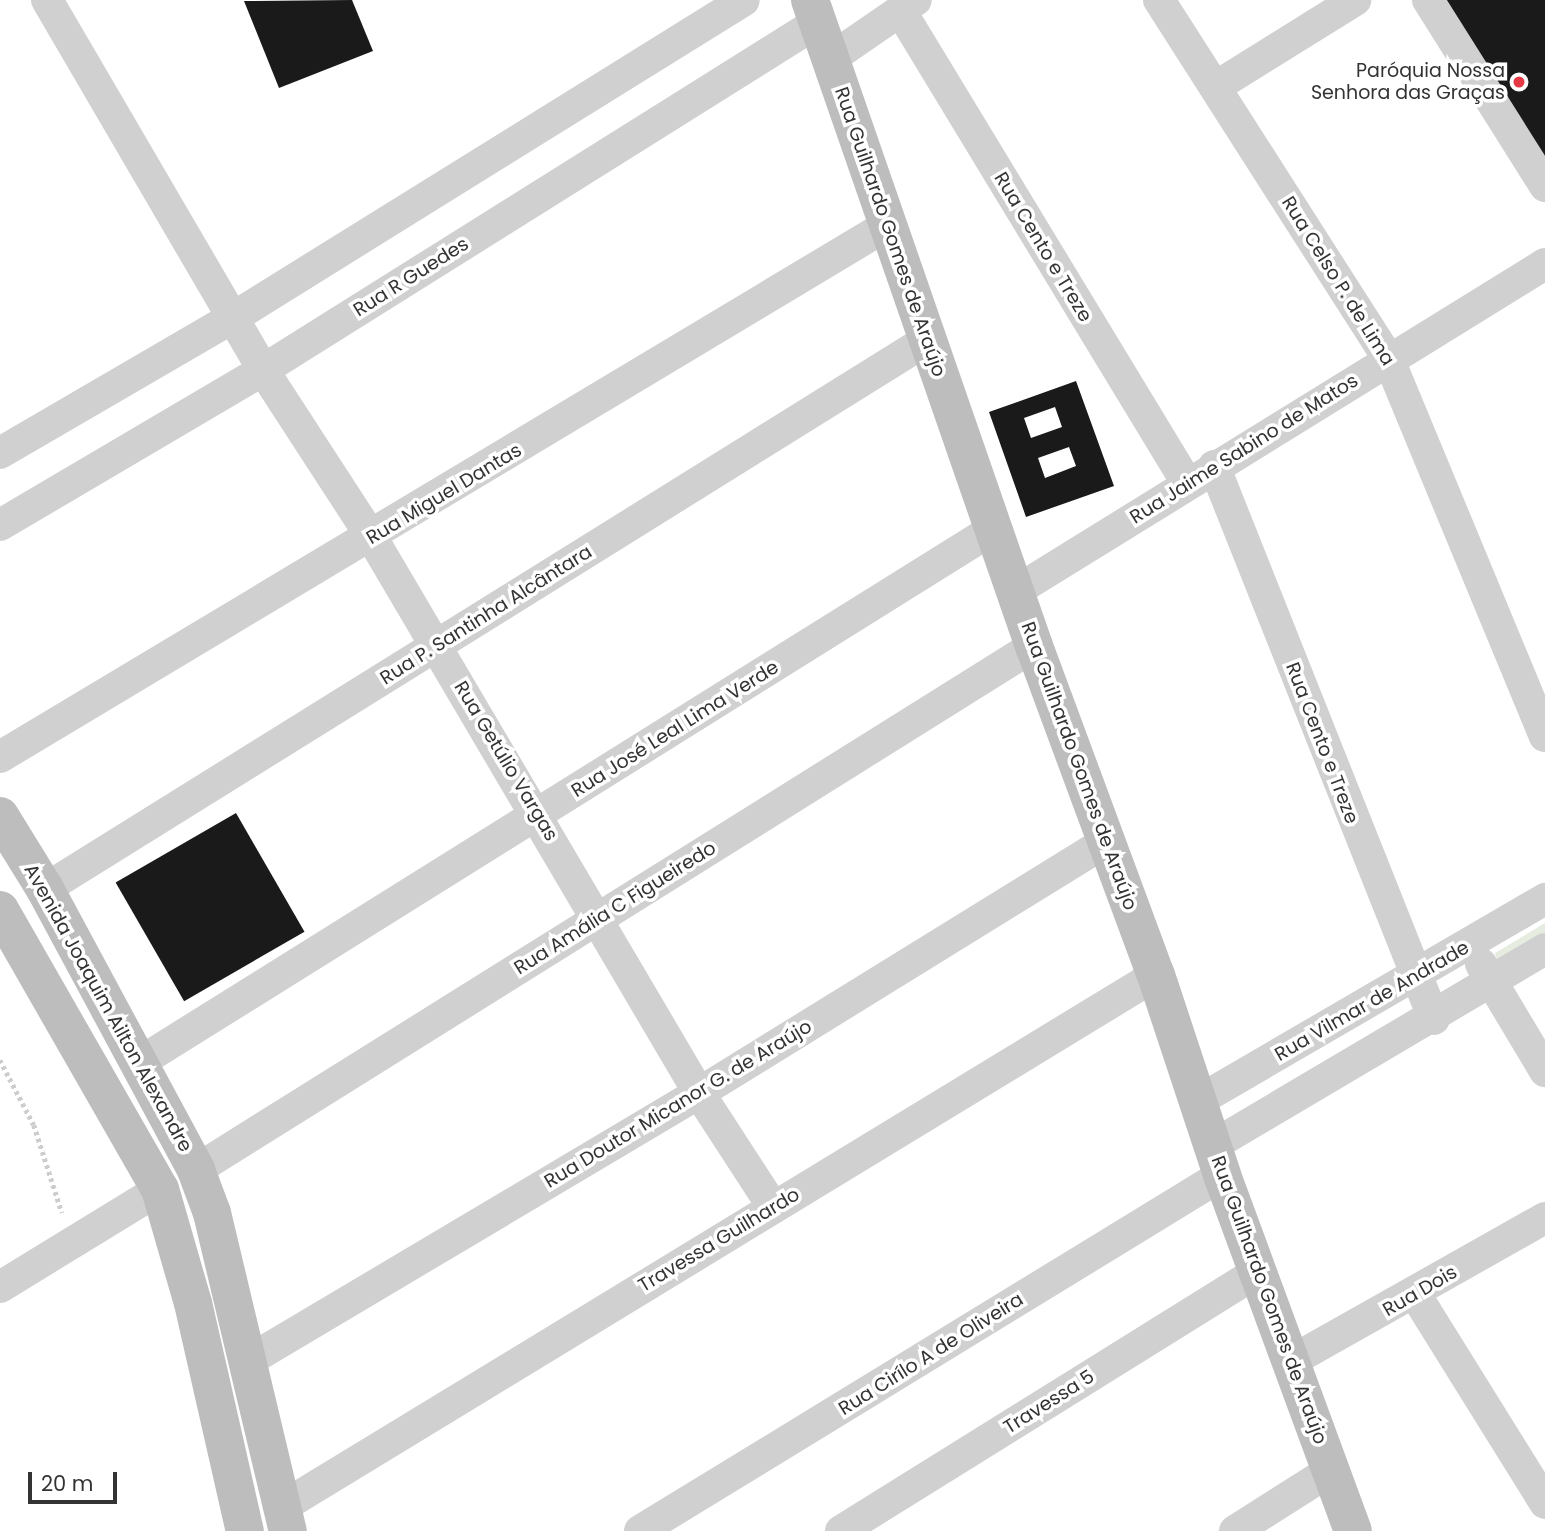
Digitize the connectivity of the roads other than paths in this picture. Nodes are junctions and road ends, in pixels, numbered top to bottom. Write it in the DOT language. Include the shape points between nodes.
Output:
graph roads {
  1 [pos="47,0"];
  2 [pos="744,0"];
  3 [pos="1159,0"];
  4 [pos="1355,0"];
  5 [pos="1428,0"];
  6 [pos="908,5"];
  7 [pos="814,11"];
  8 [pos="830,59"];
  9 [pos="1217,86"];
  10 [pos="1545,186"];
  11 [pos="886,226"];
  12 [pos="1545,264"];
  13 [pos="234,317"];
  14 [pos="927,340"];
  15 [pos="1389,360"];
  16 [pos="263,370"];
  17 [pos="0,453"];
  18 [pos="1214,466"];
  19 [pos="1187,483"];
  20 [pos="0,525"];
  21 [pos="995,528"];
  22 [pos="372,538"];
  23 [pos="1016,591"];
  24 [pos="437,646"];
  25 [pos="1034,646"];
  26 [pos="1545,736"];
  27 [pos="0,757"];
  28 [pos="538,814"];
  29 [pos="0,816"];
  30 [pos="1105,842"];
  31 [pos="45,889"];
  32 [pos="1545,899"];
  33 [pos="0,910"];
  34 [pos="598,918"];
  35 [pos="1472,944"];
  36 [pos="1545,949"];
  37 [pos="1156,975"];
  38 [pos="1413,976"];
  39 [pos="1490,982"];
  40 [pos="1434,1019"];
  41 [pos="140,1062"];
  42 [pos="1545,1071"];
  43 [pos="699,1093"];
  44 [pos="1198,1101"];
  45 [pos="1217,1160"];
  46 [pos="196,1170"];
  47 [pos="160,1189"];
  48 [pos="773,1207"];
  49 [pos="1545,1218"];
  50 [pos="1257,1272"];
  51 [pos="0,1287"];
  52 [pos="1415,1294"];
  53 [pos="1293,1360"];
  54 [pos="248,1361"];
  55 [pos="1331,1470"];
  56 [pos="1545,1503"];
  57 [pos="285,1519"];
  58 [pos="245,1531"];
  59 [pos="640,1531"];
  60 [pos="841,1531"];
  61 [pos="1234,1531"];
  62 [pos="1353,1531"];
  1 -- 13 [label="street, Rua Getúlio Vargas"];
  2 -- 13 [label="street"];
  3 -- 9 [label="street, Rua Celso P. de Lima"];
  4 -- 9 [label="street"];
  5 -- 10 [label="street"];
  6 -- 8 [label="street"];
  6 -- 19 [label="street, Rua Cento e Treze"];
  7 -- 8 [label="street, Rua Guilhardo Gomes de Araújo"];
  7 -- 16 [label="street, Rua R Guedes"];
  8 -- 11 [label="street, Rua Guilhardo Gomes de Araújo"];
  9 -- 15 [label="street, Rua Celso P. de Lima"];
  11 -- 14 [label="street, Rua Guilhardo Gomes de Araújo"];
  11 -- 22 [label="street, Rua Miguel Dantas"];
  12 -- 15 [label="street, Rua Jaime Sabino de Matos"];
  13 -- 16 [label="street, Rua Getúlio Vargas"];
  13 -- 17 [label="street"];
  14 -- 21 [label="street, Rua Guilhardo Gomes de Araújo"];
  14 -- 24 [label="street, Rua P. Santinha Alcântara"];
  15 -- 18 [label="street, Rua Jaime Sabino de Matos"];
  15 -- 26 [label="street, Rua Celso P. de Lima"];
  16 -- 20 [label="street, Rua R Guedes"];
  16 -- 22 [label="street, Rua Getúlio Vargas"];
  18 -- 19 [label="street, Rua Jaime Sabino de Matos"];
  18 -- 38 [label="street, Rua Cento e Treze"];
  19 -- 23 [label="street, Rua Jaime Sabino de Matos"];
  21 -- 23 [label="street, Rua Guilhardo Gomes de Araújo"];
  21 -- 28 [label="street, Rua José Leal Lima Verde"];
  22 -- 24 [label="street, Rua Getúlio Vargas"];
  22 -- 27 [label="street, Rua Miguel Dantas"];
  23 -- 25 [label="street, Rua Guilhardo Gomes de Araújo"];
  24 -- 28 [label="street, Rua Getúlio Vargas"];
  24 -- 31 [label="street, Rua P. Santinha Alcântara"];
  25 -- 30 [label="street, Rua Guilhardo Gomes de Araújo"];
  25 -- 34 [label="street, Rua Amália C Figueiredo"];
  28 -- 34 [label="street, Rua Getúlio Vargas"];
  28 -- 41 [label="street, Rua José Leal Lima Verde"];
  29 -- 31 [label="street, Avenida Joaquim Ailton Alexandre"];
  30 -- 37 [label="street, Rua Guilhardo Gomes de Araújo"];
  30 -- 43 [label="street, Rua Doutor Micanor G. de Araújo"];
  31 -- 41 [label="street, Avenida Joaquim Ailton Alexandre"];
  32 -- 35 [label="street, Rua Vilmar de Andrade"];
  33 -- 47 [label="street"];
  34 -- 43 [label="street, Rua Getúlio Vargas"];
  34 -- 46 [label="street, Rua Amália C Figueiredo"];
  35 -- 38 [label="street, Rua Vilmar de Andrade"];
  35 -- 39 [label="street"];
  36 -- 39 [label="street"];
  37 -- 44 [label="street, Rua Guilhardo Gomes de Araújo"];
  37 -- 48 [label="street, Travessa Guilhardo"];
  38 -- 40 [label="street, Rua Cento e Treze"];
  38 -- 44 [label="street, Rua Vilmar de Andrade"];
  39 -- 40 [label="street"];
  39 -- 42 [label="street"];
  40 -- 45 [label="street"];
  41 -- 46 [label="street, Avenida Joaquim Ailton Alexandre"];
  43 -- 48 [label="street, Rua Getúlio Vargas"];
  43 -- 54 [label="street, Rua Doutor Micanor G. de Araújo"];
  44 -- 45 [label="street, Rua Guilhardo Gomes de Araújo"];
  45 -- 50 [label="street, Rua Guilhardo Gomes de Araújo"];
  45 -- 59 [label="street, Rua Cirílo A de Oliveira"];
  46 -- 54 [label="street, Avenida Joaquim Ailton Alexandre" via="212,1213"];
  47 -- 51 [label="street"];
  47 -- 58 [label="street" via="193,1303"];
  48 -- 57 [label="street, Travessa Guilhardo"];
  49 -- 52 [label="street, Rua Dois"];
  50 -- 53 [label="street, Rua Guilhardo Gomes de Araújo"];
  50 -- 60 [label="street, Travessa 5"];
  52 -- 53 [label="street, Rua Dois"];
  52 -- 56 [label="street"];
  53 -- 55 [label="street, Rua Guilhardo Gomes de Araújo"];
  54 -- 57 [label="street, Avenida Joaquim Ailton Alexandre"];
  55 -- 61 [label="street"];
  55 -- 62 [label="street, Rua Guilhardo Gomes de Araújo"];
}
